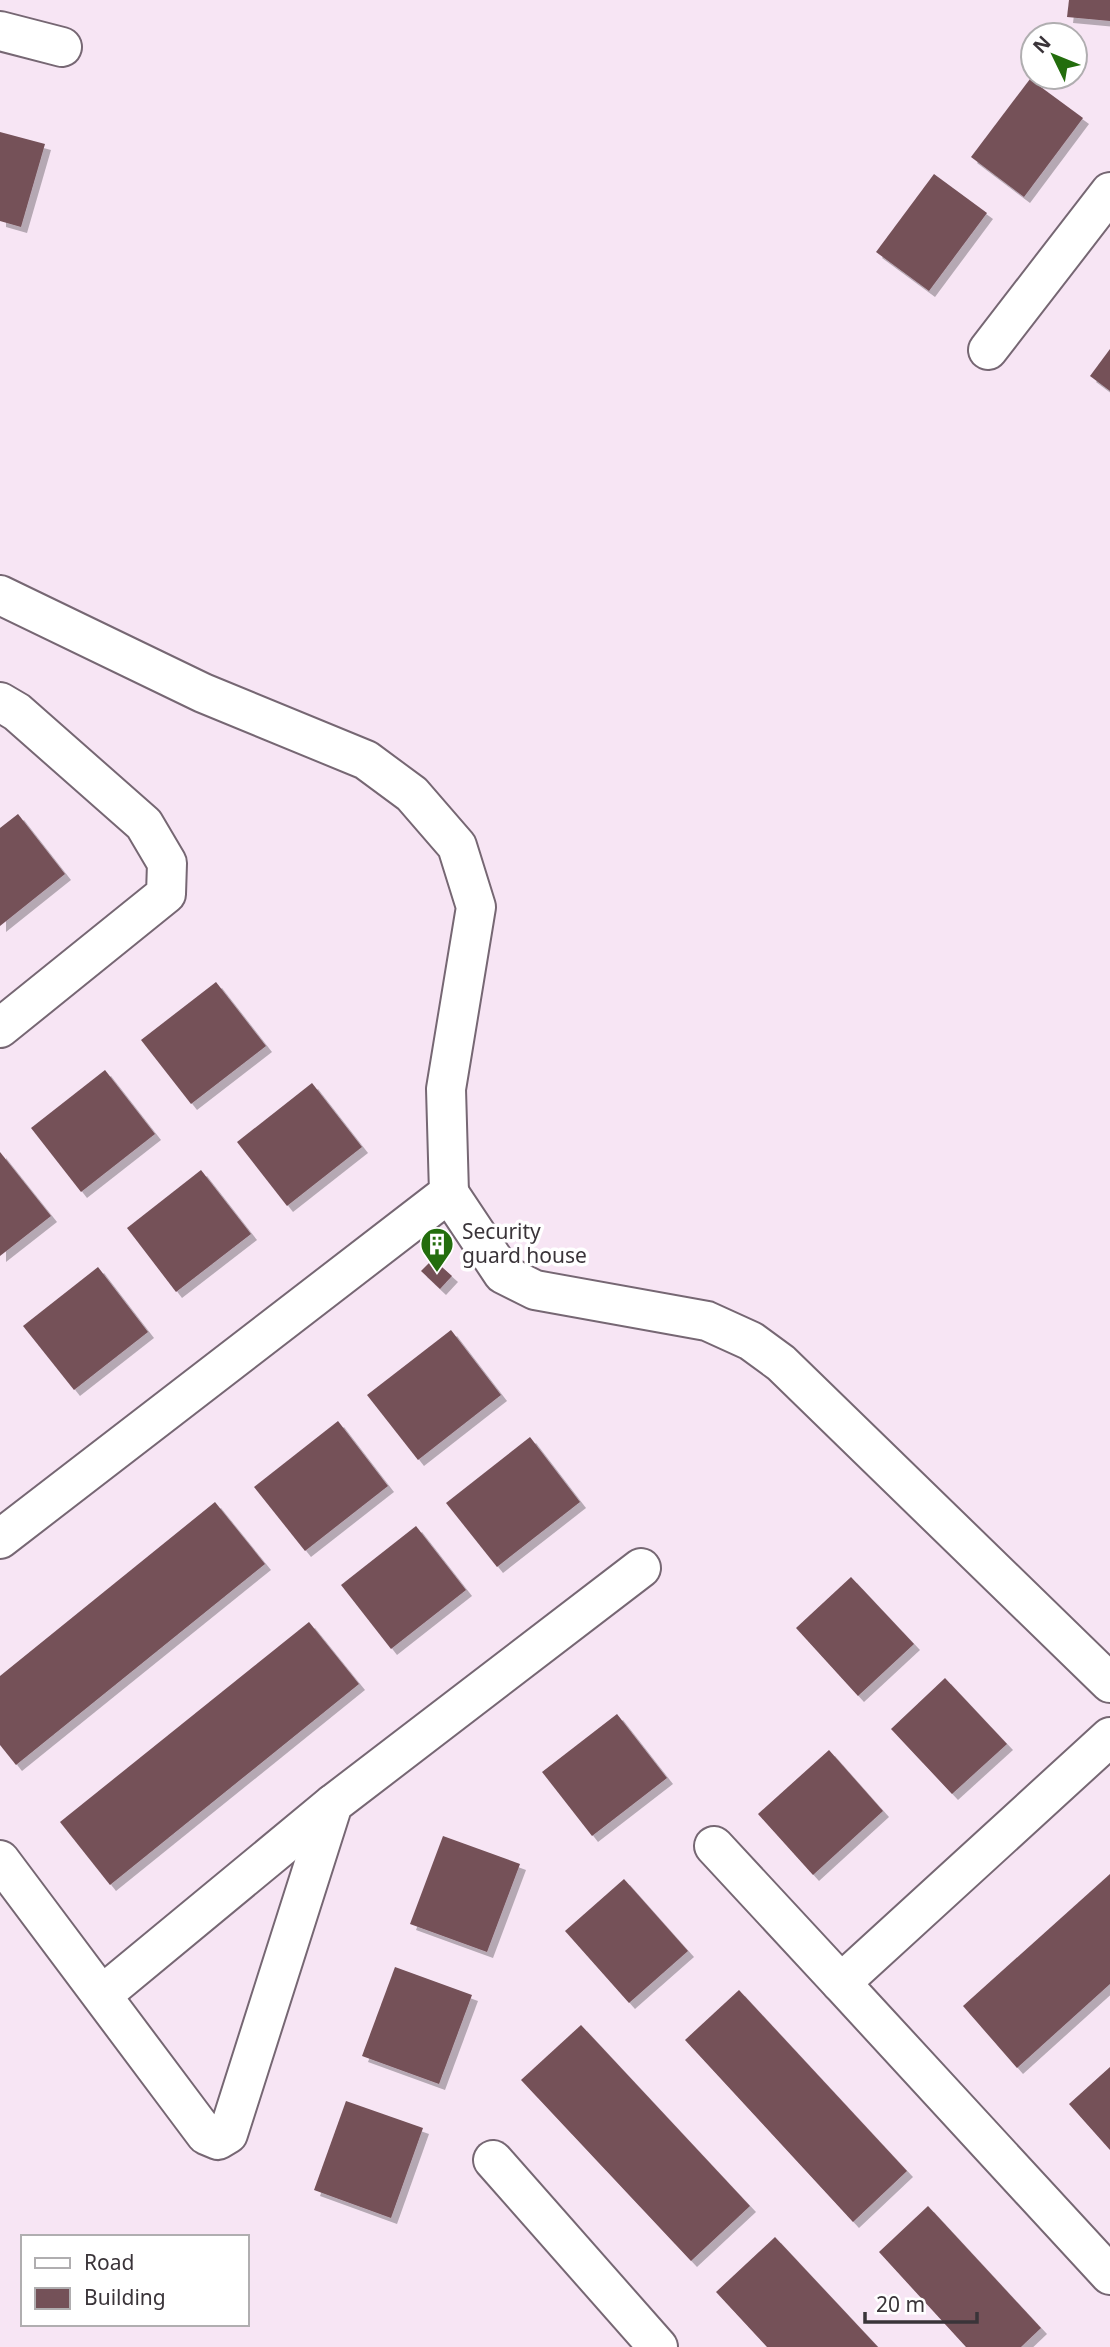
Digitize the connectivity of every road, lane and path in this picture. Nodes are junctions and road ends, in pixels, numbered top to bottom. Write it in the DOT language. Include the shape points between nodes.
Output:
graph roads {
  1 [pos="0,31"];
  2 [pos="62,47"];
  3 [pos="1110,192"];
  4 [pos="988,350"];
  5 [pos="0,594"];
  6 [pos="0,702"];
  7 [pos="0,1028"];
  8 [pos="449,1193"];
  9 [pos="0,1539"];
  10 [pos="641,1568"];
  11 [pos="1110,1683"];
  12 [pos="1110,1737"];
  13 [pos="333,1804"];
  14 [pos="714,1846"];
  15 [pos="0,1860"];
  16 [pos="841,1983"];
  17 [pos="102,1995"];
  18 [pos="493,2160"];
  19 [pos="1110,2275"];
  20 [pos="658,2347"];
  1 -- 2 [label="street"];
  3 -- 4 [label="street"];
  5 -- 8 [label="street" via="203,693 366,760 412,794 457,846 476,907 446,1089"];
  6 -- 7 [label="street" via="144,824 167,863 166,894"];
  8 -- 9 [label="street"];
  8 -- 11 [label="street" via="503,1274 524,1285 707,1321 751,1341 781,1363"];
  10 -- 13 [label="street"];
  12 -- 16 [label="street"];
  13 -- 17 [label="street"];
  13 -- 17 [label="street" via="229,2134 218,2140 206,2135"];
  14 -- 16 [label="street"];
  15 -- 17 [label="street"];
  16 -- 19 [label="street"];
  18 -- 20 [label="street"];
}
